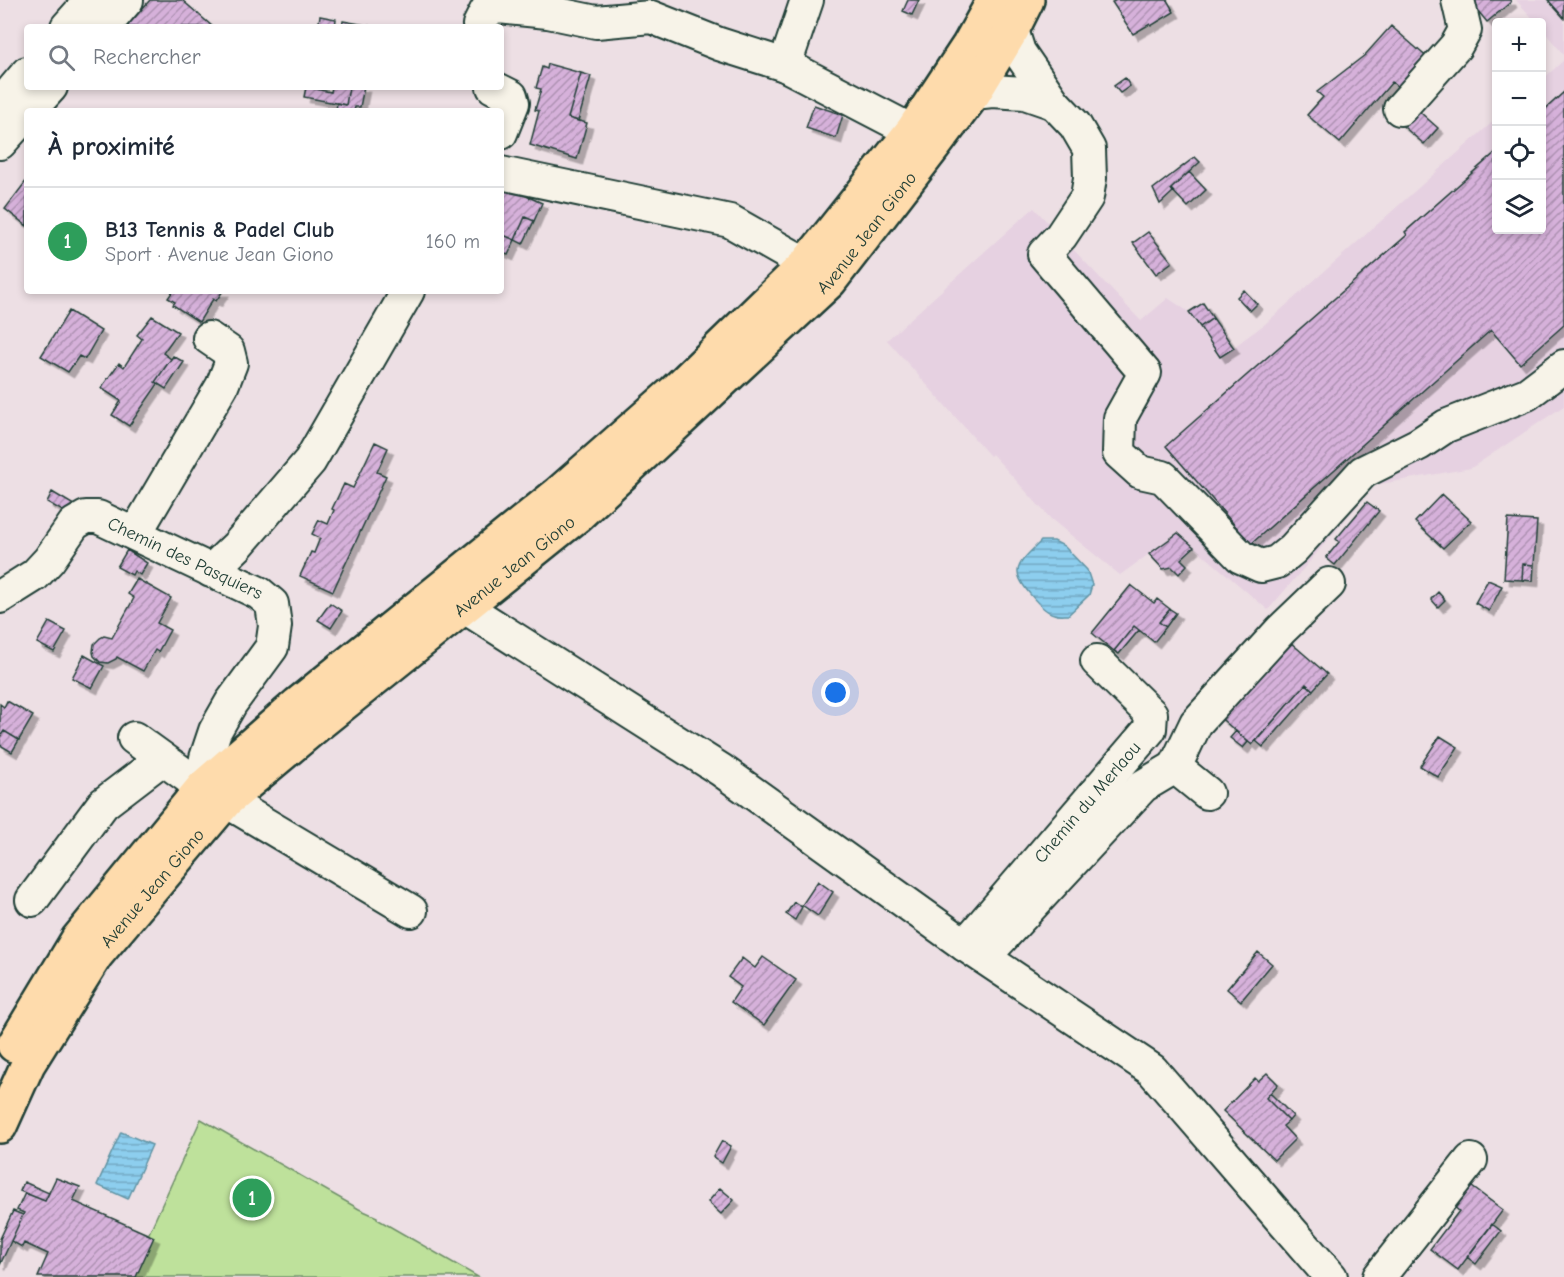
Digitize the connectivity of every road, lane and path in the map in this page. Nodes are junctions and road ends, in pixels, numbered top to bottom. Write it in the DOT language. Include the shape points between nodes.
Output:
graph roads {
  1 [pos="91,0"];
  2 [pos="128,0"];
  3 [pos="807,0"];
  4 [pos="994,0"];
  5 [pos="1027,0"];
  6 [pos="1458,0"];
  7 [pos="70,24"];
  8 [pos="107,24"];
  9 [pos="480,24"];
  10 [pos="1012,30"];
  11 [pos="785,65"];
  12 [pos="24,77"];
  13 [pos="48,90"];
  14 [pos="499,90"];
  15 [pos="974,93"];
  16 [pos="1054,103"];
  17 [pos="0,105"];
  18 [pos="32,108"];
  19 [pos="1400,109"];
  20 [pos="24,116"];
  21 [pos="504,126"];
  22 [pos="924,138"];
  23 [pos="0,143"];
  24 [pos="504,174"];
  25 [pos="818,272"];
  26 [pos="406,294"];
  27 [pos="209,338"];
  28 [pos="1564,366"];
  29 [pos="135,534"];
  30 [pos="212,571"];
  31 [pos="1329,584"];
  32 [pos="0,597"];
  33 [pos="452,598"];
  34 [pos="1097,661"];
  35 [pos="134,738"];
  36 [pos="162,759"];
  37 [pos="1175,767"];
  38 [pos="1207,793"];
  39 [pos="215,794"];
  40 [pos="32,900"];
  41 [pos="411,911"];
  42 [pos="975,951"];
  43 [pos="0,1073"];
  44 [pos="0,1126"];
  45 [pos="1471,1160"];
  46 [pos="1331,1277"];
  47 [pos="1379,1277"];
  1 -- 7 [label="street"];
  2 -- 8 [label="street"];
  3 -- 11 [label="street"];
  4 -- 22 [label="main road, Avenue Jean Giono"];
  5 -- 10 [label="main road, Avenue Jean Giono"];
  6 -- 19 [label="street" via="1465,30 1456,46"];
  9 -- 11 [label="street" via="486,11 498,7 596,22 651,17"];
  10 -- 15 [label="main road, Avenue Jean Giono"];
  10 -- 16 [label="street" via="1019,52"];
  11 -- 22 [label="street"];
  12 -- 17 [label="street"];
  13 -- 18 [label="street"];
  14 -- 21 [label="street" via="511,96 513,103"];
  15 -- 16 [label="street" via="1026,93"];
  15 -- 22 [label="main road, Avenue Jean Giono"];
  16 -- 28 [label="street" via="1075,125 1089,149 1090,178 1087,197 1044,254 1145,373 1120,418 1119,453 1140,472 1163,477 1241,557 1261,566 1277,562 1364,472 1446,426 1527,394"];
  20 -- 23 [label="street"];
  22 -- 25 [label="main road, Avenue Jean Giono"];
  24 -- 25 [label="street" via="730,220"];
  25 -- 33 [label="main road, Avenue Jean Giono" via="558,493"];
  26 -- 30 [label="street" via="310,461"];
  27 -- 29 [label="street" via="228,351 231,363 222,386"];
  29 -- 30 [label="street, Chemin des Pasquiers"];
  29 -- 32 [label="street, Chemin des Pasquiers" via="98,517 86,517 74,524 34,575"];
  30 -- 39 [label="street, Chemin des Pasquiers" via="259,593 272,604 276,626 272,647 231,702 215,731 206,758"];
  31 -- 37 [label="street" via="1196,723"];
  33 -- 39 [label="main road, Avenue Jean Giono" via="298,704"];
  33 -- 42 [label="street" via="721,770"];
  34 -- 42 [label="street, Chemin du Merlaou" via="1152,714 1150,729"];
  35 -- 36 [label="street"];
  36 -- 39 [label="street"];
  36 -- 40 [label="street" via="102,804"];
  37 -- 38 [label="street"];
  37 -- 42 [label="street" via="1143,786"];
  39 -- 41 [label="street"];
  39 -- 43 [label="main road, Avenue Jean Giono" via="78,939"];
  39 -- 44 [label="main road, Avenue Jean Giono" via="96,955 28,1064"];
  42 -- 46 [label="street" via="1152,1070"];
  45 -- 47 [label="street"];
}
